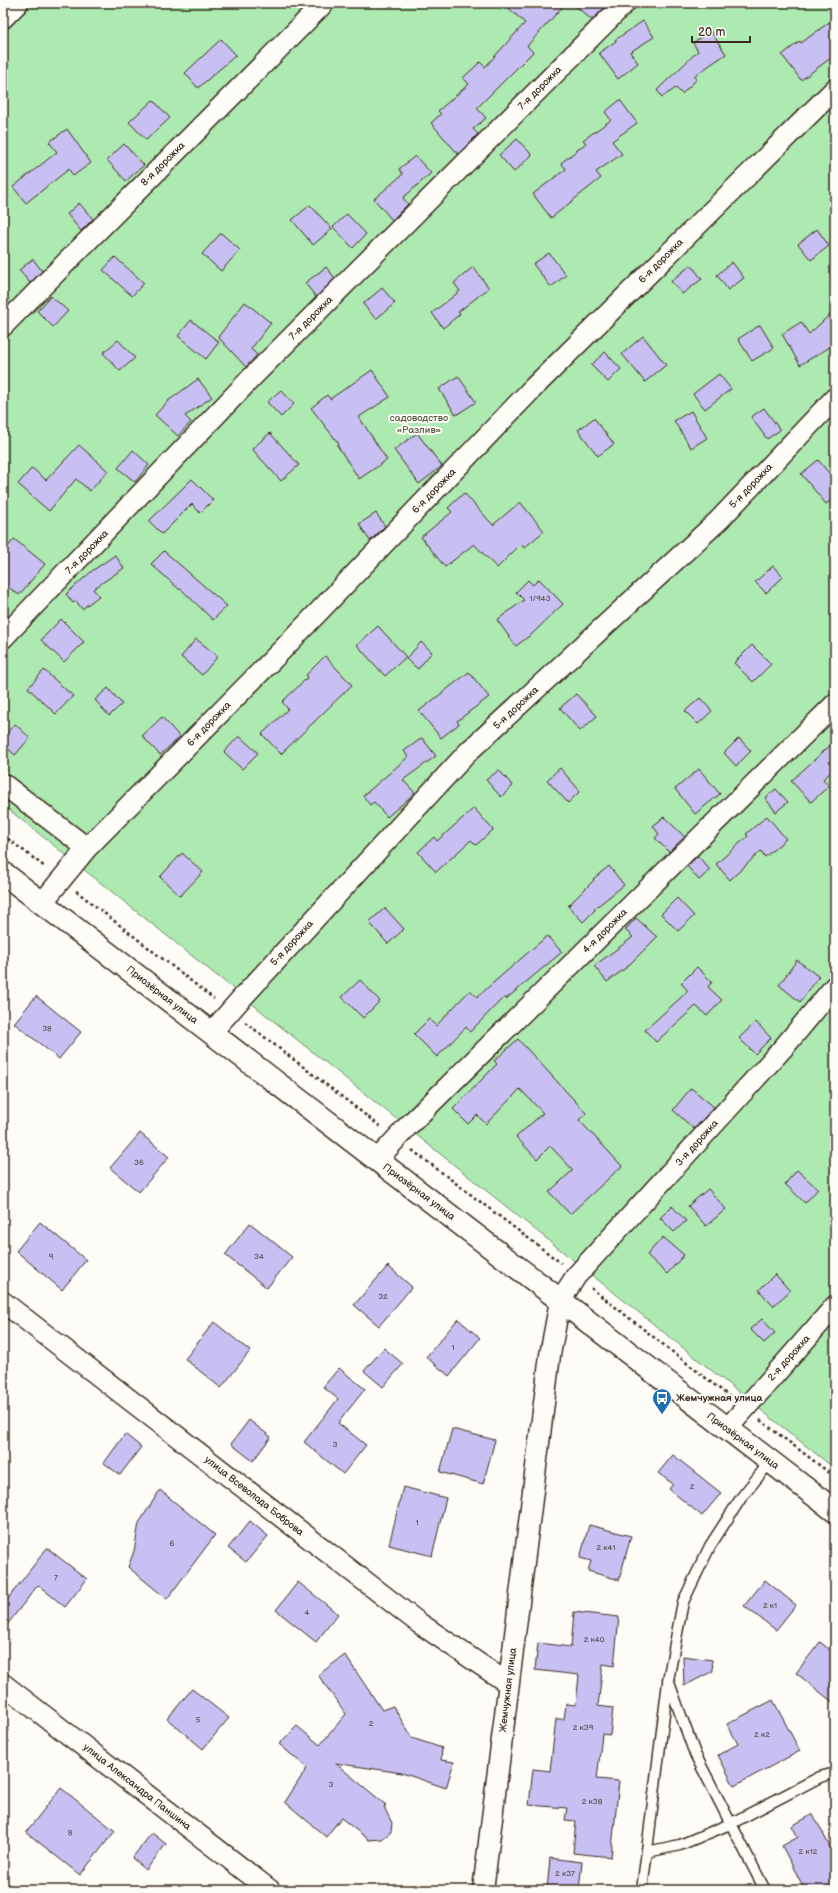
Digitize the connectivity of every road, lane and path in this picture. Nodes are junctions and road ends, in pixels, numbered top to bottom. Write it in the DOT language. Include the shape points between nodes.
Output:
graph roads {
  1 [pos="18,3"];
  2 [pos="324,3"];
  3 [pos="625,3"];
  4 [pos="3,18"];
  5 [pos="835,89"];
  6 [pos="3,326"];
  7 [pos="835,398"];
  8 [pos="3,638"];
  9 [pos="835,704"];
  10 [pos="3,784"];
  11 [pos="3,835"];
  12 [pos="87,848"];
  13 [pos="3,873"];
  14 [pos="60,879"];
  15 [pos="42,903"];
  16 [pos="835,986"];
  17 [pos="230,1011"];
  18 [pos="211,1033"];
  19 [pos="396,1138"];
  20 [pos="377,1160"];
  21 [pos="576,1276"];
  22 [pos="560,1301"];
  23 [pos="3,1302"];
  24 [pos="835,1306"];
  25 [pos="744,1408"];
  26 [pos="727,1429"];
  27 [pos="770,1462"];
  28 [pos="835,1478"];
  29 [pos="835,1511"];
  30 [pos="668,1680"];
  31 [pos="3,1684"];
  32 [pos="509,1684"];
  33 [pos="835,1772"];
  34 [pos="730,1824"];
  35 [pos="647,1852"];
  36 [pos="270,1890"];
  37 [pos="483,1890"];
  38 [pos="642,1890"];
  39 [pos="765,1890"];
  1 -- 4 [label="street"];
  2 -- 6 [label="street, 8-я дорожка"];
  3 -- 8 [label="street, 7-я дорожка" via="257,372"];
  5 -- 12 [label="street, 6-я дорожка" via="533,388 282,650"];
  7 -- 17 [label="street, 5-я дорожка" via="719,520 469,751"];
  9 -- 19 [label="street, 4-я дорожка"];
  10 -- 12 [label="street"];
  11 -- 14 [label="path"];
  12 -- 14 [label="street, 6-я дорожка"];
  13 -- 15 [label="street, Приозёрная улица"];
  14 -- 15 [label="street, 6-я дорожка"];
  14 -- 17 [label="path"];
  15 -- 18 [label="street, Приозёрная улица"];
  16 -- 21 [label="street, 3-я дорожка" via="784,1047"];
  17 -- 18 [label="street, 5-я дорожка"];
  17 -- 19 [label="path"];
  18 -- 20 [label="street, Приозёрная улица"];
  19 -- 20 [label="street, 4-я дорожка"];
  19 -- 21 [label="path"];
  20 -- 22 [label="street, Приозёрная улица"];
  21 -- 22 [label="street, 3-я дорожка"];
  21 -- 25 [label="path"];
  22 -- 26 [label="street, Приозёрная улица"];
  22 -- 32 [label="street, Жемчужная улица" via="550,1355"];
  23 -- 32 [label="street, улица Всеволода Боброва" via="419,1623"];
  24 -- 25 [label="street, 2-я дорожка"];
  25 -- 26 [label="street, 2-я дорожка"];
  25 -- 28 [label="path"];
  26 -- 27 [label="street, Приозёрная улица"];
  27 -- 29 [label="street, Приозёрная улица"];
  27 -- 30 [label="lane" via="710,1546 682,1602"];
  30 -- 34 [label="lane" via="695,1754"];
  30 -- 35 [label="lane"];
  31 -- 36 [label="street, улица Александра Паншина"];
  32 -- 37 [label="street, Жемчужная улица"];
  33 -- 34 [label="lane" via="820,1777"];
  34 -- 35 [label="lane" via="680,1845"];
  34 -- 39 [label="lane"];
  35 -- 38 [label="lane"];
}
